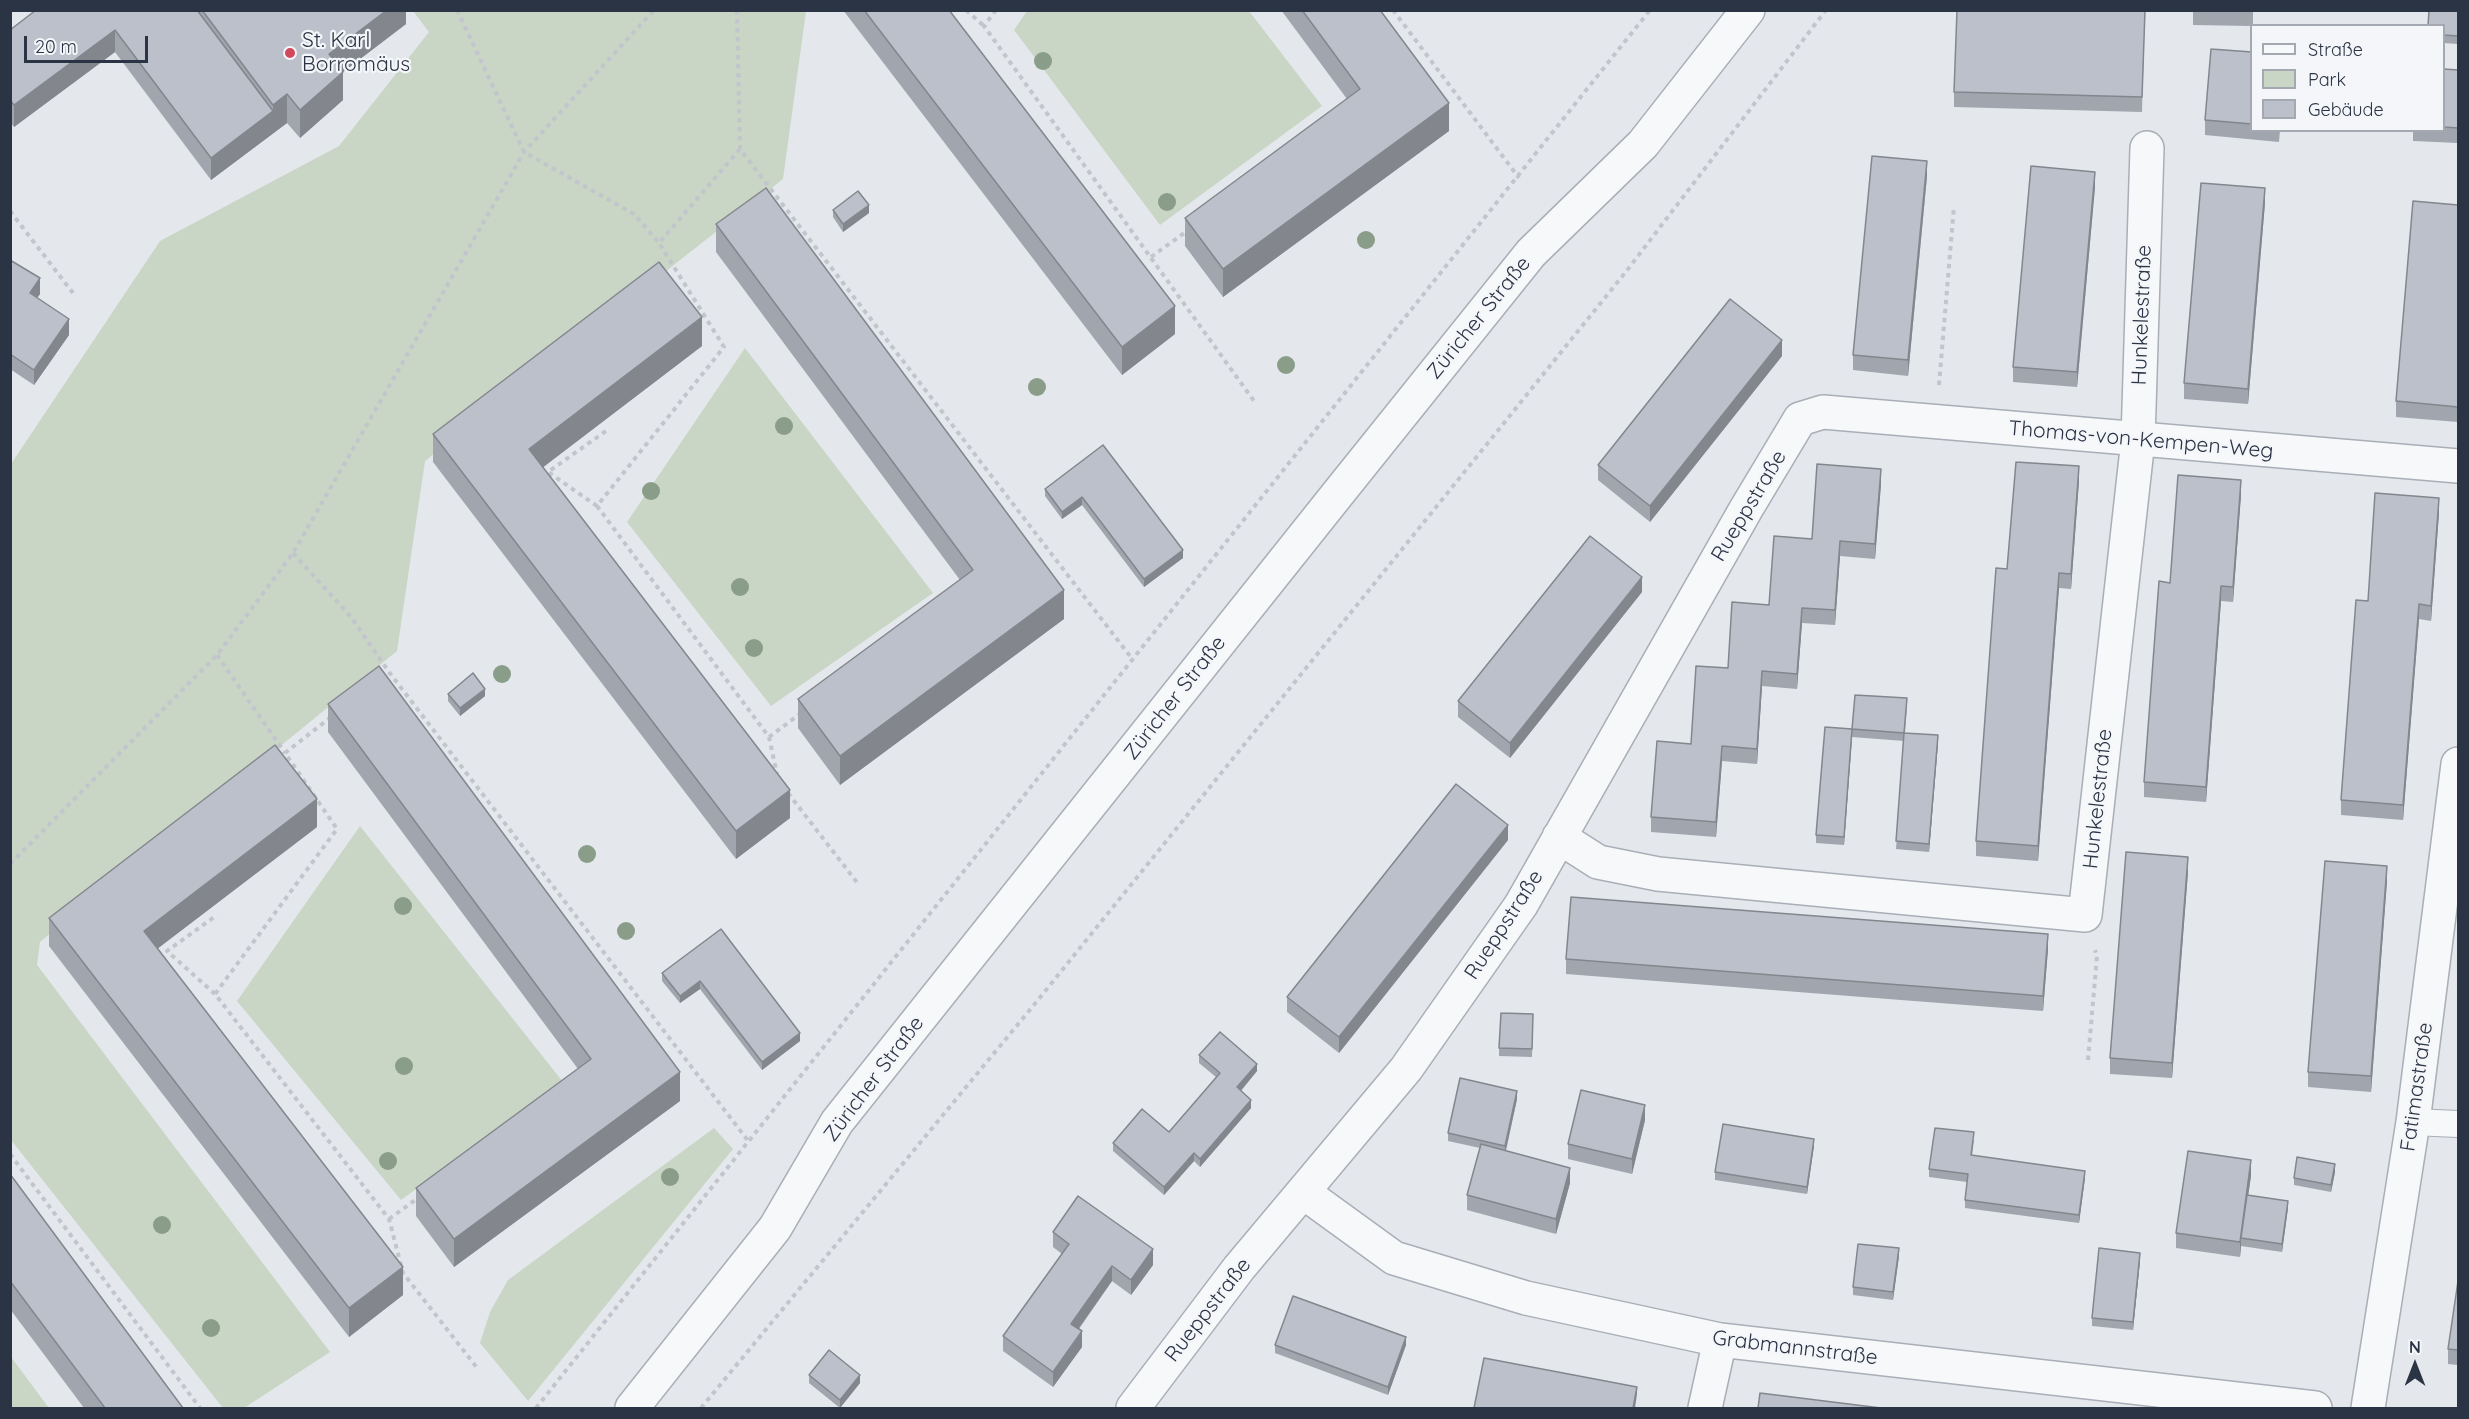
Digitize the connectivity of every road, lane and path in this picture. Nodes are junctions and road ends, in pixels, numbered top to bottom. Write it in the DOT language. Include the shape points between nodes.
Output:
graph roads {
  1 [pos="457,10"];
  2 [pos="654,10"];
  3 [pos="737,10"];
  4 [pos="966,10"];
  5 [pos="996,10"];
  6 [pos="1393,10"];
  7 [pos="1650,10"];
  8 [pos="1748,10"];
  9 [pos="1826,10"];
  10 [pos="984,26"];
  11 [pos="2147,148"];
  12 [pos="740,149"];
  13 [pos="524,152"];
  14 [pos="1519,178"];
  15 [pos="1954,206"];
  16 [pos="10,211"];
  17 [pos="1188,230"];
  18 [pos="659,243"];
  19 [pos="1151,257"];
  20 [pos="74,293"];
  21 [pos="1254,401"];
  22 [pos="1823,412"];
  23 [pos="1936,422"];
  24 [pos="606,430"];
  25 [pos="2138,440"];
  26 [pos="2458,466"];
  27 [pos="597,506"];
  28 [pos="293,553"];
  29 [pos="217,655"];
  30 [pos="1133,660"];
  31 [pos="389,672"];
  32 [pos="380,678"];
  33 [pos="806,710"];
  34 [pos="337,712"];
  35 [pos="769,737"];
  36 [pos="285,753"];
  37 [pos="2458,764"];
  38 [pos="777,778"];
  39 [pos="784,787"];
  40 [pos="1559,837"];
  41 [pos="10,864"];
  42 [pos="859,885"];
  43 [pos="217,915"];
  44 [pos="2085,915"];
  45 [pos="215,994"];
  46 [pos="2088,1060"];
  47 [pos="2413,1122"];
  48 [pos="2458,1124"];
  49 [pos="749,1142"];
  50 [pos="10,1154"];
  51 [pos="1303,1192"];
  52 [pos="418,1198"];
  53 [pos="389,1219"];
  54 [pos="1720,1340"];
  55 [pos="478,1369"];
  56 [pos="200,1408"];
  57 [pos="536,1408"];
  58 [pos="632,1408"];
  59 [pos="702,1408"];
  60 [pos="1133,1408"];
  61 [pos="1706,1408"];
  62 [pos="2315,1408"];
  63 [pos="2368,1408"];
  1 -- 13 [label="path"];
  2 -- 13 [label="path"];
  3 -- 12 [label="path"];
  4 -- 10 [label="path"];
  5 -- 10 [label="path"];
  6 -- 14 [label="path"];
  7 -- 14 [label="path"];
  8 -- 58 [label="street, Züricher Straße" via="1643,144 1532,253 1332,500 837,1122 775,1228"];
  9 -- 59 [label="path" via="1610,292"];
  10 -- 19 [label="path"];
  11 -- 25 [label="street, Hunkelestraße"];
  12 -- 18 [label="path"];
  12 -- 30 [label="path"];
  13 -- 18 [label="path" via="634,214"];
  13 -- 28 [label="path"];
  14 -- 30 [label="path"];
  15 -- 23 [label="path"];
  16 -- 20 [label="path"];
  17 -- 19 [label="path"];
  18 -- 27 [label="path" via="724,346"];
  19 -- 21 [label="path"];
  22 -- 23 [label="street, Thomas-von-Kempen-Weg"];
  22 -- 40 [label="street, Rueppstraße" via="1800,419"];
  23 -- 25 [label="street, Thomas-von-Kempen-Weg"];
  24 -- 27 [label="path" via="548,472"];
  25 -- 26 [label="street, Thomas-von-Kempen-Weg"];
  25 -- 44 [label="street, Hunkelestraße"];
  27 -- 35 [label="path"];
  28 -- 29 [label="path"];
  28 -- 31 [label="path" via="351,617"];
  29 -- 36 [label="path"];
  29 -- 41 [label="path"];
  30 -- 49 [label="path"];
  31 -- 32 [label="path"];
  31 -- 49 [label="path"];
  33 -- 35 [label="path"];
  34 -- 36 [label="path"];
  35 -- 38 [label="path"];
  36 -- 45 [label="path" via="337,829"];
  37 -- 47 [label="street, Fatimastraße"];
  39 -- 42 [label="path"];
  40 -- 44 [label="street" via="1599,862 1658,874"];
  40 -- 51 [label="street, Rueppstraße" via="1521,905 1406,1069"];
  43 -- 45 [label="path" via="166,951"];
  44 -- 46 [label="path" via="2097,956"];
  45 -- 53 [label="path"];
  47 -- 48 [label="lane"];
  47 -- 63 [label="street, Fatimastraße"];
  49 -- 57 [label="path"];
  50 -- 56 [label="path"];
  51 -- 54 [label="street, Grabmannstraße" via="1394,1258 1526,1298"];
  51 -- 60 [label="street, Rueppstraße" via="1239,1268"];
  52 -- 53 [label="path"];
  53 -- 55 [label="path" via="403,1273"];
  54 -- 61 [label="street"];
  54 -- 62 [label="street, Grabmannstraße"];
}
